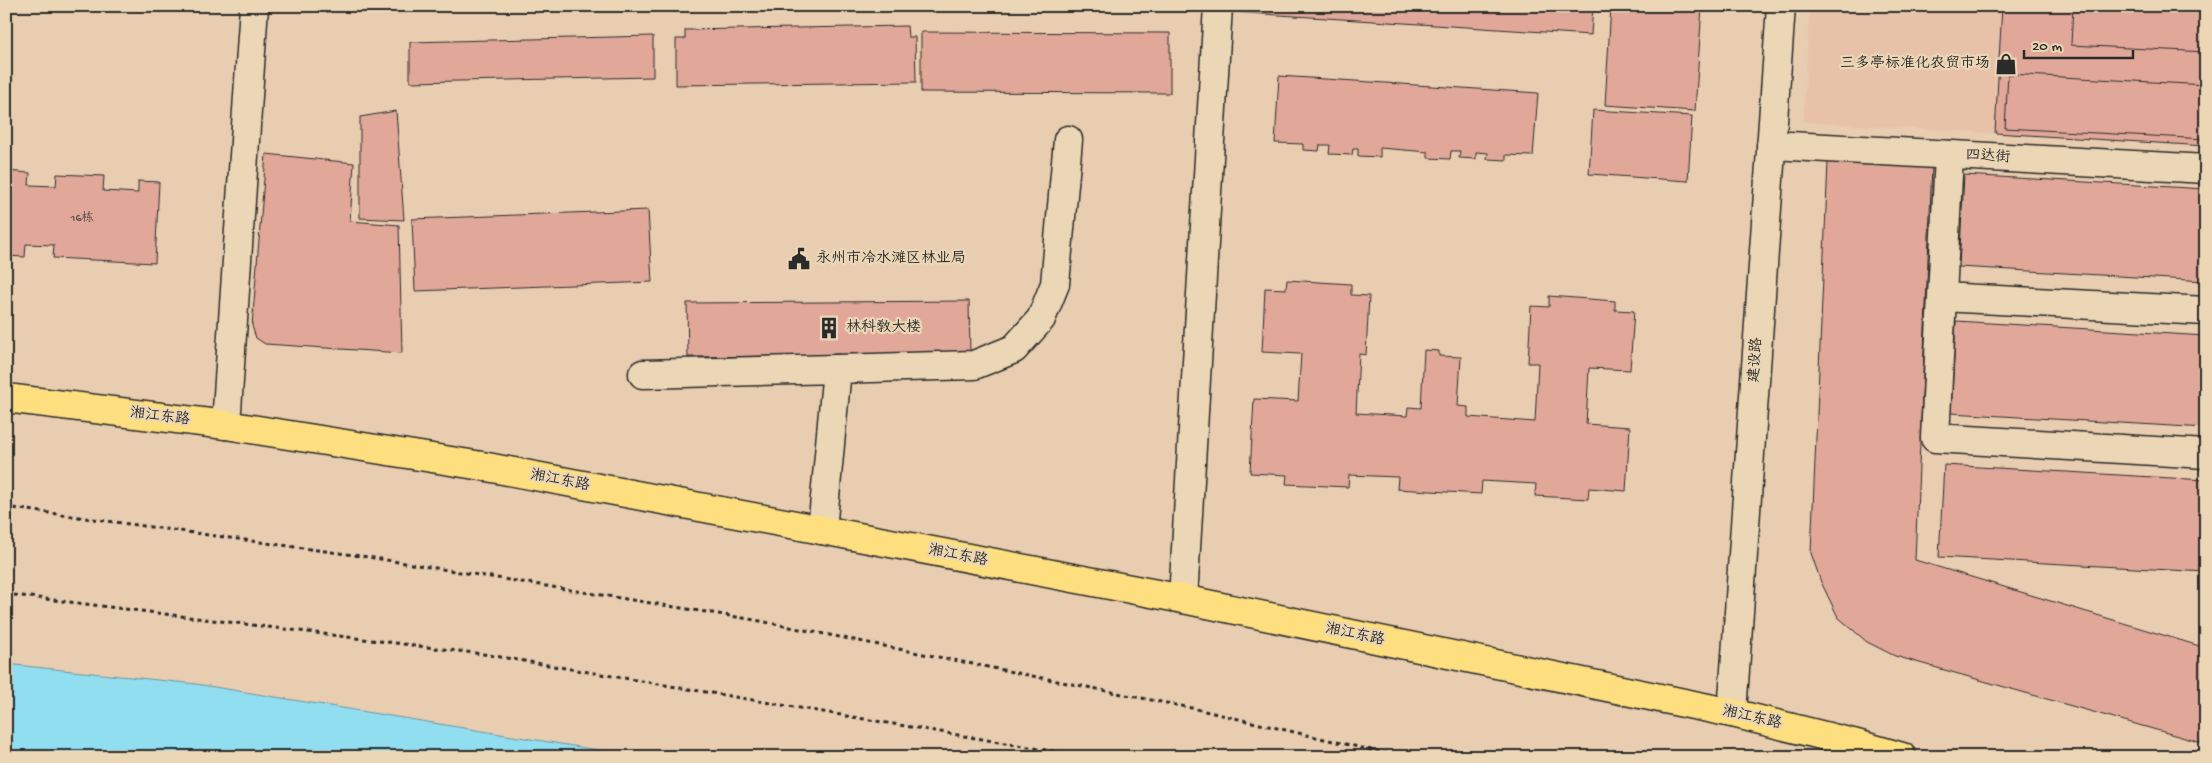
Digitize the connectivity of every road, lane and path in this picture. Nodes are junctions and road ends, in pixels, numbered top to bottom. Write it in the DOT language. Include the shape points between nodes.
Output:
graph roads {
  1 [pos="254,6"];
  2 [pos="1218,6"];
  3 [pos="1780,6"];
  4 [pos="1068,140"];
  5 [pos="1771,145"];
  6 [pos="1949,155"];
  7 [pos="2206,169"];
  8 [pos="1942,297"];
  9 [pos="2206,311"];
  10 [pos="837,369"];
  11 [pos="643,374"];
  12 [pos="6,398"];
  13 [pos="226,425"];
  14 [pos="2206,454"];
  15 [pos="6,508"];
  16 [pos="822,530"];
  17 [pos="6,594"];
  18 [pos="1183,599"];
  19 [pos="1732,713"];
  20 [pos="1087,757"];
  21 [pos="1401,757"];
  22 [pos="1902,757"];
  1 -- 13 [label="street"];
  2 -- 18 [label="street"];
  3 -- 5 [label="street, 建设路"];
  4 -- 10 [label="street" via="1055,284 1042,320 1014,350 974,365"];
  5 -- 6 [label="street, 四达街"];
  5 -- 19 [label="street, 建设路"];
  6 -- 7 [label="street, 四达街"];
  6 -- 8 [label="street"];
  8 -- 9 [label="street"];
  8 -- 14 [label="street" via="1935,438"];
  10 -- 11 [label="street"];
  10 -- 16 [label="street"];
  12 -- 13 [label="main road, 湘江东路"];
  13 -- 16 [label="main road, 湘江东路" via="482,466"];
  15 -- 21 [label="path" via="368,556 756,620 1196,709"];
  16 -- 18 [label="main road, 湘江东路"];
  17 -- 20 [label="path" via="484,654"];
  18 -- 19 [label="main road, 湘江东路"];
  19 -- 22 [label="main road, 湘江东路"];
}
